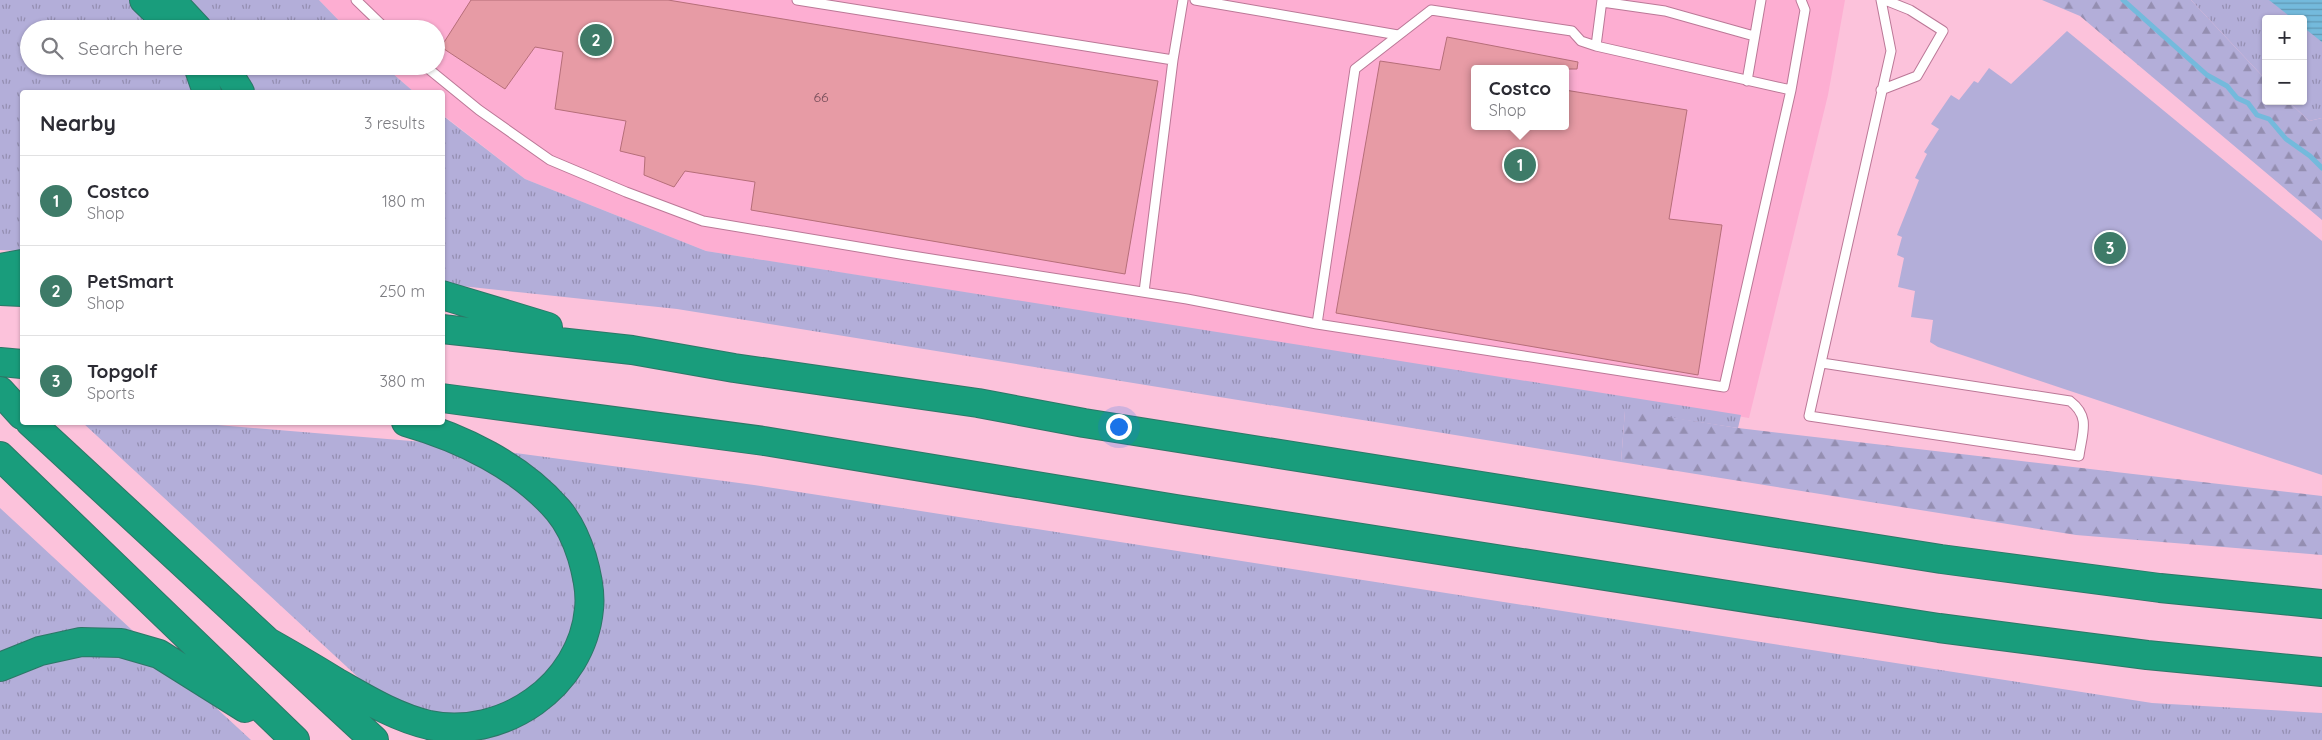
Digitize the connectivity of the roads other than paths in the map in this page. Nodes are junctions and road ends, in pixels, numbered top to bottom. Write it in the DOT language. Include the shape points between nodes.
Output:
graph roads {
  1 [pos="144,0"];
  2 [pos="171,0"];
  3 [pos="356,0"];
  4 [pos="797,0"];
  5 [pos="1183,0"];
  6 [pos="1195,0"];
  7 [pos="1761,0"];
  8 [pos="1801,0"];
  9 [pos="1883,0"];
  10 [pos="1602,1"];
  11 [pos="165,20"];
  12 [pos="191,20"];
  13 [pos="377,20"];
  14 [pos="1398,35"];
  15 [pos="1754,36"];
  16 [pos="1596,46"];
  17 [pos="1173,60"];
  18 [pos="201,75"];
  19 [pos="230,75"];
  20 [pos="436,75"];
  21 [pos="1746,81"];
  22 [pos="206,90"];
  23 [pos="239,90"];
  24 [pos="1790,90"];
  25 [pos="1882,90"];
  26 [pos="20,264"];
  27 [pos="0,268"];
  28 [pos="0,291"];
  29 [pos="20,292"];
  30 [pos="1144,292"];
  31 [pos="445,296"];
  32 [pos="1317,324"];
  33 [pos="445,329"];
  34 [pos="632,350"];
  35 [pos="0,362"];
  36 [pos="1822,363"];
  37 [pos="20,364"];
  38 [pos="1,392"];
  39 [pos="445,398"];
  40 [pos="20,413"];
  41 [pos="33,425"];
  42 [pos="414,425"];
  43 [pos="0,456"];
  44 [pos="2322,604"];
  45 [pos="268,642"];
  46 [pos="0,667"];
  47 [pos="2322,672"];
  48 [pos="294,739"];
  49 [pos="374,740"];
  1 -- 11 [label="highway"];
  2 -- 12 [label="highway"];
  3 -- 13 [label="lane"];
  4 -- 17 [label="lane"];
  5 -- 17 [label="lane"];
  6 -- 14 [label="lane"];
  7 -- 15 [label="lane"];
  8 -- 24 [label="lane" via="1805,10"];
  9 -- 25 [label="lane" via="1890,51"];
  9 -- 25 [label="lane" via="1910,10 1943,31 1917,76"];
  10 -- 15 [label="lane" via="1665,11"];
  10 -- 16 [label="lane"];
  14 -- 16 [label="lane" via="1431,10 1572,31 1580,41"];
  14 -- 32 [label="lane" via="1354,70"];
  15 -- 21 [label="lane"];
  16 -- 21 [label="lane"];
  17 -- 30 [label="lane"];
  18 -- 22 [label="highway"];
  19 -- 23 [label="highway"];
  20 -- 30 [label="lane" via="550,160 703,221"];
  21 -- 24 [label="lane"];
  24 -- 32 [label="lane" via="1724,387"];
  25 -- 36 [label="lane"];
  26 -- 27 [label="highway"];
  28 -- 29 [label="highway"];
  30 -- 32 [label="lane"];
  31 -- 34 [label="highway"];
  33 -- 34 [label="highway"];
  34 -- 44 [label="highway" via="1868,548 2160,588"];
  35 -- 37 [label="highway"];
  36 -- 36 [label="lane" via="1809,416 2079,456 2084,418 2080,408 2070,401"];
  38 -- 40 [label="highway"];
  39 -- 47 [label="highway" via="764,441 1959,631 2137,654"];
  41 -- 45 [label="highway"];
  42 -- 45 [label="highway" via="463,443 499,462 559,511 578,543 588,576 589,609 582,640 568,668 547,693 522,712 492,724 461,728 429,725 398,715"];
  43 -- 48 [label="highway"];
  45 -- 49 [label="highway"];
  46 -- 48 [label="highway" via="40,651 81,642 121,643 158,654"];
}
